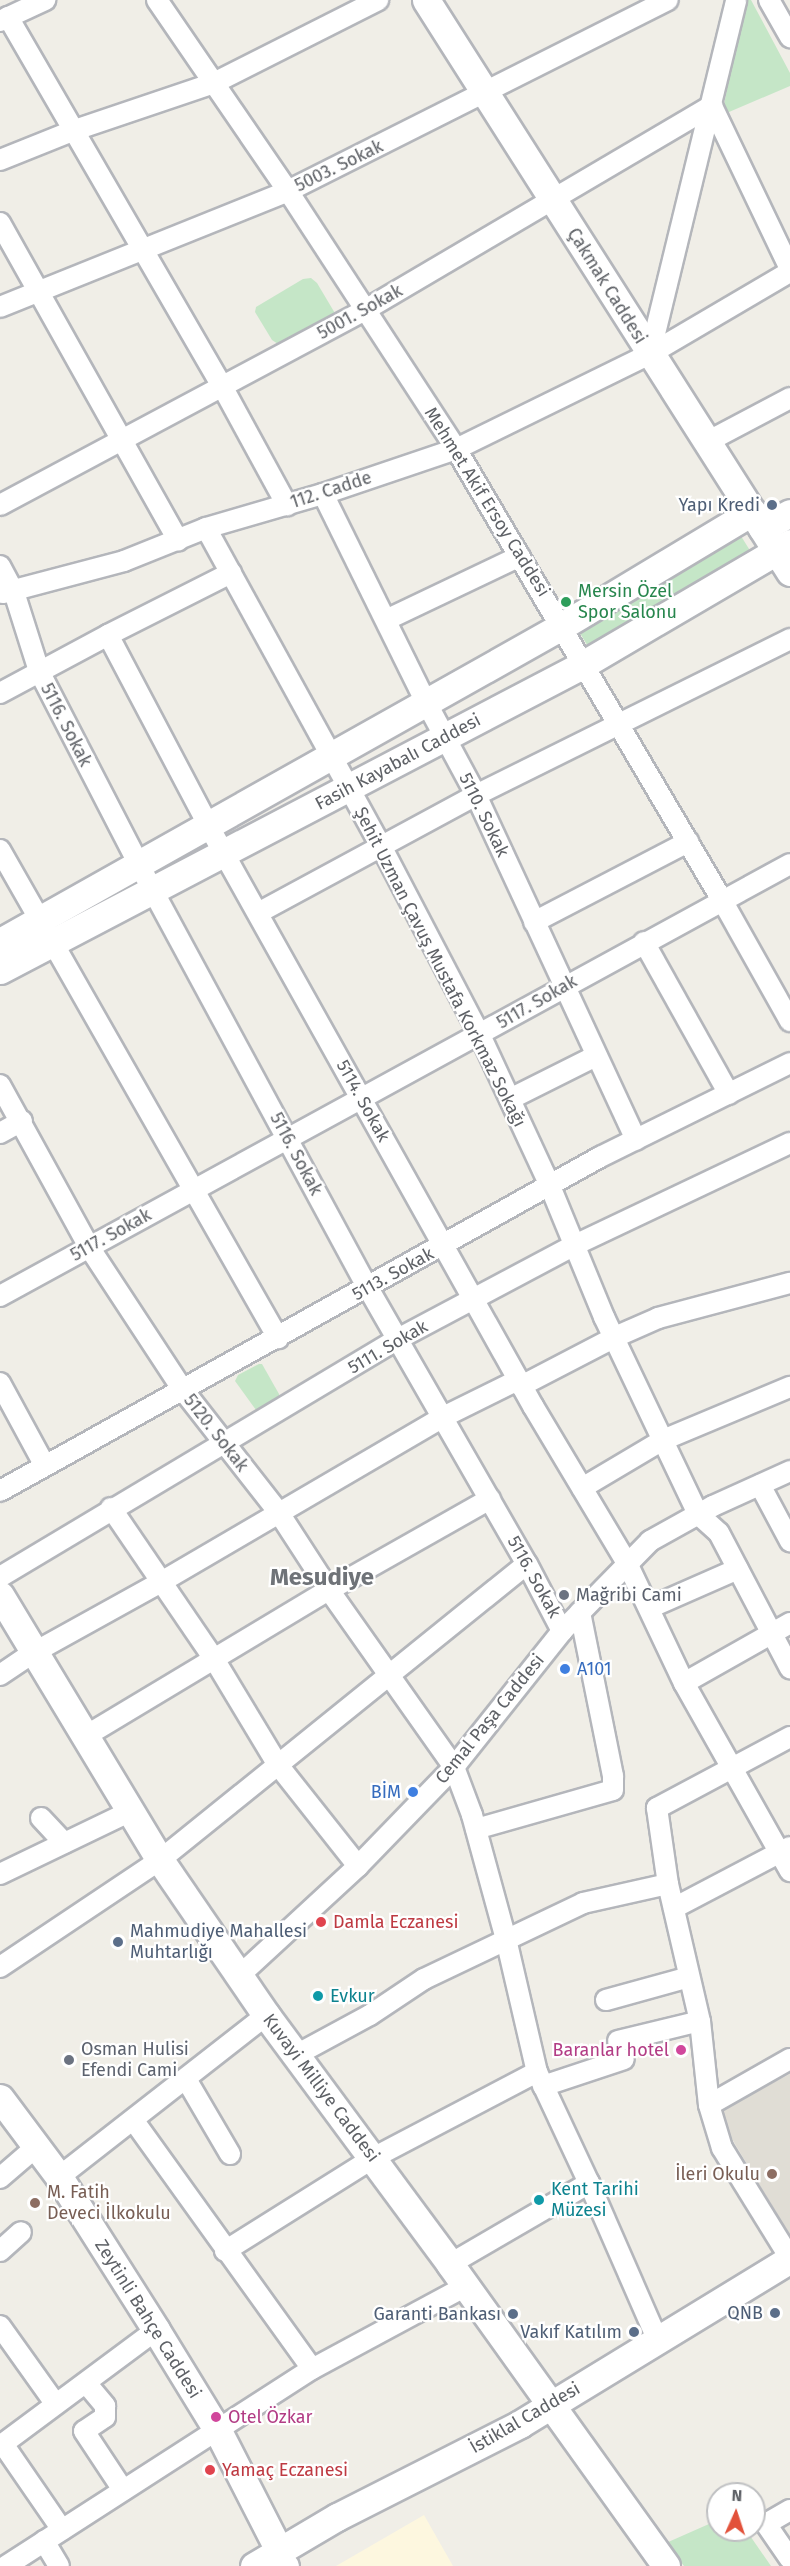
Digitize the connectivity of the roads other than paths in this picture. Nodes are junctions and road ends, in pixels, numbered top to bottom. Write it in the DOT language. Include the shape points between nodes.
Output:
graph roads {
  1 [pos="45,0"];
  2 [pos="157,0"];
  3 [pos="378,0"];
  4 [pos="426,0"];
  5 [pos="736,0"];
  6 [pos="769,0"];
  7 [pos="663,1"];
  8 [pos="4,19"];
  9 [pos="790,37"];
  10 [pos="214,82"];
  11 [pos="485,94"];
  12 [pos="712,106"];
  13 [pos="72,131"];
  14 [pos="0,160"];
  15 [pos="288,191"];
  16 [pos="553,201"];
  17 [pos="0,223"];
  18 [pos="142,250"];
  19 [pos="790,270"];
  20 [pos="40,292"];
  21 [pos="0,307"];
  22 [pos="365,310"];
  23 [pos="650,354"];
  24 [pos="222,386"];
  25 [pos="790,398"];
  26 [pos="121,440"];
  27 [pos="707,442"];
  28 [pos="456,449"];
  29 [pos="323,494"];
  30 [pos="2,499"];
  31 [pos="287,505"];
  32 [pos="790,513"];
  33 [pos="757,520"];
  34 [pos="206,528"];
  35 [pos="178,540"];
  36 [pos="786,555"];
  37 [pos="520,556"];
  38 [pos="0,566"];
  39 [pos="231,573"];
  40 [pos="7,593"];
  41 [pos="386,620"];
  42 [pos="562,626"];
  43 [pos="108,635"];
  44 [pos="790,639"];
  45 [pos="584,664"];
  46 [pos="39,671"];
  47 [pos="0,693"];
  48 [pos="426,702"];
  49 [pos="619,726"];
  50 [pos="445,737"];
  51 [pos="331,756"];
  52 [pos="348,788"];
  53 [pos="476,795"];
  54 [pos="208,825"];
  55 [pos="688,842"];
  56 [pos="381,846"];
  57 [pos="0,850"];
  58 [pos="224,853"];
  59 [pos="138,863"];
  60 [pos="790,864"];
  61 [pos="153,890"];
  62 [pos="722,900"];
  63 [pos="258,913"];
  64 [pos="38,919"];
  65 [pos="534,922"];
  66 [pos="0,942"];
  67 [pos="644,942"];
  68 [pos="52,943"];
  69 [pos="0,970"];
  70 [pos="563,986"];
  71 [pos="790,1021"];
  72 [pos="480,1035"];
  73 [pos="596,1056"];
  74 [pos="790,1064"];
  75 [pos="0,1085"];
  76 [pos="729,1094"];
  77 [pos="362,1099"];
  78 [pos="510,1099"];
  79 [pos="22,1121"];
  80 [pos="0,1133"];
  81 [pos="288,1139"];
  82 [pos="636,1140"];
  83 [pos="790,1143"];
  84 [pos="550,1185"];
  85 [pos="195,1189"];
  86 [pos="444,1245"];
  87 [pos="575,1245"];
  88 [pos="89,1247"];
  89 [pos="790,1283"];
  90 [pos="368,1288"];
  91 [pos="0,1296"];
  92 [pos="474,1299"];
  93 [pos="615,1337"];
  94 [pos="278,1338"];
  95 [pos="398,1339"];
  96 [pos="0,1383"];
  97 [pos="520,1383"];
  98 [pos="790,1387"];
  99 [pos="183,1390"];
  100 [pos="6,1409"];
  101 [pos="443,1417"];
  102 [pos="663,1440"];
  103 [pos="225,1443"];
  104 [pos="45,1466"];
  105 [pos="790,1471"];
  106 [pos="760,1485"];
  107 [pos="582,1488"];
  108 [pos="0,1491"];
  109 [pos="490,1499"];
  110 [pos="111,1508"];
  111 [pos="279,1513"];
  112 [pos="698,1514"];
  113 [pos="790,1541"];
  114 [pos="627,1563"];
  115 [pos="527,1564"];
  116 [pos="738,1569"];
  117 [pos="0,1577"];
  118 [pos="161,1582"];
  119 [pos="329,1590"];
  120 [pos="0,1595"];
  121 [pos="649,1608"];
  122 [pos="580,1612"];
  123 [pos="790,1623"];
  124 [pos="562,1631"];
  125 [pos="771,1633"];
  126 [pos="33,1653"];
  127 [pos="214,1659"];
  128 [pos="790,1668"];
  129 [pos="0,1675"];
  130 [pos="390,1675"];
  131 [pos="684,1683"];
  132 [pos="84,1737"];
  133 [pos="790,1737"];
  134 [pos="278,1765"];
  135 [pos="454,1767"];
  136 [pos="733,1768"];
  137 [pos="129,1812"];
  138 [pos="41,1818"];
  139 [pos="476,1829"];
  140 [pos="64,1843"];
  141 [pos="785,1850"];
  142 [pos="160,1860"];
  143 [pos="358,1866"];
  144 [pos="790,1871"];
  145 [pos="0,1874"];
  146 [pos="668,1884"];
  147 [pos="674,1908"];
  148 [pos="506,1939"];
  149 [pos="0,1967"];
  150 [pos="239,1976"];
  151 [pos="690,1977"];
  152 [pos="606,2000"];
  153 [pos="266,2015"];
  154 [pos="699,2021"];
  155 [pos="296,2055"];
  156 [pos="790,2059"];
  157 [pos="186,2079"];
  158 [pos="540,2079"];
  159 [pos="0,2098"];
  160 [pos="709,2105"];
  161 [pos="134,2121"];
  162 [pos="36,2147"];
  163 [pos="230,2154"];
  164 [pos="373,2158"];
  165 [pos="59,2177"];
  166 [pos="0,2178"];
  167 [pos="589,2183"];
  168 [pos="21,2232"];
  169 [pos="0,2251"];
  170 [pos="225,2251"];
  171 [pos="790,2259"];
  172 [pos="450,2264"];
  173 [pos="466,2286"];
  174 [pos="0,2326"];
  175 [pos="156,2330"];
  176 [pos="657,2339"];
  177 [pos="312,2369"];
  178 [pos="86,2383"];
  179 [pos="55,2403"];
  180 [pos="552,2405"];
  181 [pos="218,2431"];
  182 [pos="2,2445"];
  183 [pos="123,2490"];
  184 [pos="790,2510"];
  185 [pos="62,2530"];
  186 [pos="44,2541"];
  187 [pos="790,2559"];
  188 [pos="285,2560"];
  189 [pos="6,2566"];
  190 [pos="59,2566"];
  191 [pos="254,2566"];
  192 [pos="666,2566"];
  1 -- 8 [label="street"];
  2 -- 10 [label="street, Mehmet Akif Ersoy Caddesi"];
  3 -- 10 [label="street"];
  4 -- 11 [label="street, Çakmak Caddesi"];
  5 -- 12 [label="street"];
  6 -- 9 [label="street"];
  7 -- 11 [label="street, 5003. Sokak"];
  8 -- 13 [label="street"];
  10 -- 13 [label="street"];
  10 -- 15 [label="street, Mehmet Akif Ersoy Caddesi"];
  11 -- 15 [label="street, 5003. Sokak"];
  11 -- 16 [label="street, Çakmak Caddesi"];
  12 -- 16 [label="street, 5001. Sokak"];
  12 -- 19 [label="street"];
  12 -- 23 [label="street"];
  13 -- 14 [label="street"];
  13 -- 18 [label="street"];
  15 -- 18 [label="street, 5003. Sokak"];
  15 -- 22 [label="street, Mehmet Akif Ersoy Caddesi"];
  16 -- 22 [label="street, 5001. Sokak"];
  16 -- 23 [label="street, Çakmak Caddesi"];
  17 -- 20 [label="street"];
  18 -- 20 [label="street, 5003. Sokak"];
  18 -- 24 [label="street"];
  19 -- 23 [label="street, 112. Cadde"];
  20 -- 21 [label="street, 5003. Sokak"];
  20 -- 26 [label="street"];
  22 -- 24 [label="street, 5001. Sokak"];
  22 -- 28 [label="street, Mehmet Akif Ersoy Caddesi"];
  23 -- 27 [label="street, Çakmak Caddesi"];
  23 -- 28 [label="street, 112. Cadde"];
  24 -- 26 [label="street, 5001. Sokak"];
  24 -- 31 [label="street"];
  25 -- 27 [label="street"];
  26 -- 30 [label="street, 5001. Sokak"];
  26 -- 35 [label="street"];
  27 -- 33 [label="street, Çakmak Caddesi"];
  28 -- 29 [label="street, 112. Cadde"];
  28 -- 37 [label="street, Mehmet Akif Ersoy Caddesi"];
  29 -- 31 [label="street, 112. Cadde"];
  29 -- 41 [label="street, 5110. Sokak"];
  31 -- 34 [label="street, 112. Cadde"];
  32 -- 33 [label="street, Fasih Kayabalı Caddesi"];
  33 -- 36 [label="street, Çakmak Caddesi"];
  33 -- 42 [label="street, Fasih Kayabalı Caddesi"];
  34 -- 35 [label="street, 112. Cadde"];
  34 -- 39 [label="street, Şehit Uzman Çavuş Mustafa Korkmaz Sokağı"];
  35 -- 40 [label="street, 112. Cadde" via="124,561"];
  36 -- 45 [label="street, Fasih Kayabalı Caddesi"];
  37 -- 41 [label="street"];
  37 -- 42 [label="street, Mehmet Akif Ersoy Caddesi"];
  38 -- 40 [label="street, 5116. Sokak"];
  39 -- 43 [label="street"];
  39 -- 51 [label="street, Şehit Uzman Çavuş Mustafa Korkmaz Sokağı"];
  40 -- 46 [label="street, 5116. Sokak"];
  41 -- 48 [label="street, 5110. Sokak"];
  42 -- 45 [label="street, Mehmet Akif Ersoy Caddesi"];
  42 -- 48 [label="street, Fasih Kayabalı Caddesi"];
  43 -- 46 [label="street"];
  43 -- 54 [label="street, 5114. Sokak"];
  44 -- 49 [label="street"];
  45 -- 49 [label="street, Mehmet Akif Ersoy Caddesi"];
  45 -- 50 [label="street, Fasih Kayabalı Caddesi"];
  46 -- 47 [label="street"];
  46 -- 59 [label="street, 5116. Sokak"];
  48 -- 50 [label="street, 5110. Sokak"];
  48 -- 51 [label="street, Fasih Kayabalı Caddesi"];
  49 -- 53 [label="street"];
  49 -- 55 [label="street, Mehmet Akif Ersoy Caddesi"];
  50 -- 52 [label="street, Fasih Kayabalı Caddesi"];
  50 -- 53 [label="street, 5110. Sokak"];
  51 -- 52 [label="street, Şehit Uzman Çavuş Mustafa Korkmaz Sokağı"];
  51 -- 54 [label="street, Fasih Kayabalı Caddesi"];
  52 -- 56 [label="street, Şehit Uzman Çavuş Mustafa Korkmaz Sokağı"];
  52 -- 58 [label="street, Fasih Kayabalı Caddesi"];
  53 -- 56 [label="street"];
  53 -- 65 [label="street, 5110. Sokak"];
  54 -- 58 [label="street, 5114. Sokak"];
  54 -- 59 [label="street, Fasih Kayabalı Caddesi"];
  55 -- 62 [label="street, Mehmet Akif Ersoy Caddesi"];
  55 -- 65 [label="street"];
  56 -- 63 [label="street"];
  56 -- 72 [label="street, Şehit Uzman Çavuş Mustafa Korkmaz Sokağı"];
  57 -- 64 [label="street"];
  58 -- 61 [label="street, Fasih Kayabalı Caddesi"];
  58 -- 63 [label="street, 5114. Sokak"];
  59 -- 61 [label="street, 5116. Sokak"];
  59 -- 64 [label="street, Fasih Kayabalı Caddesi"];
  60 -- 62 [label="street, 5117. Sokak"];
  61 -- 68 [label="street, Fasih Kayabalı Caddesi"];
  61 -- 81 [label="street, 5116. Sokak"];
  62 -- 67 [label="street, 5117. Sokak"];
  62 -- 71 [label="street, Mehmet Akif Ersoy Caddesi"];
  63 -- 77 [label="street, 5114. Sokak"];
  64 -- 66 [label="street, Fasih Kayabalı Caddesi"];
  64 -- 68 [label="street"];
  65 -- 70 [label="street, 5110. Sokak"];
  67 -- 70 [label="street, 5117. Sokak"];
  67 -- 76 [label="street"];
  68 -- 69 [label="street, Fasih Kayabalı Caddesi"];
  68 -- 85 [label="street"];
  70 -- 72 [label="street, 5117. Sokak"];
  70 -- 73 [label="street, 5110. Sokak"];
  72 -- 77 [label="street, 5117. Sokak"];
  72 -- 78 [label="street, Şehit Uzman Çavuş Mustafa Korkmaz Sokağı"];
  73 -- 78 [label="street"];
  73 -- 82 [label="street, 5110. Sokak"];
  74 -- 76 [label="street, 5113. Sokak"];
  75 -- 79 [label="street, 5120. Sokak"];
  76 -- 82 [label="street, 5113. Sokak"];
  77 -- 81 [label="street, 5117. Sokak"];
  77 -- 86 [label="street, 5114. Sokak"];
  78 -- 84 [label="street, Şehit Uzman Çavuş Mustafa Korkmaz Sokağı"];
  79 -- 80 [label="street"];
  79 -- 88 [label="street, 5120. Sokak"];
  81 -- 85 [label="street, 5117. Sokak"];
  81 -- 90 [label="street, 5116. Sokak"];
  82 -- 84 [label="street, 5113. Sokak"];
  83 -- 87 [label="street, 5111. Sokak"];
  84 -- 86 [label="street, 5113. Sokak"];
  84 -- 87 [label="street, Şehit Uzman Çavuş Mustafa Korkmaz Sokağı"];
  85 -- 88 [label="street, 5117. Sokak"];
  85 -- 94 [label="street"];
  86 -- 90 [label="street, 5113. Sokak"];
  86 -- 92 [label="street, 5114. Sokak"];
  87 -- 92 [label="street, 5111. Sokak"];
  87 -- 93 [label="street, Şehit Uzman Çavuş Mustafa Korkmaz Sokağı"];
  88 -- 91 [label="street, 5117. Sokak"];
  88 -- 99 [label="street, 5120. Sokak"];
  89 -- 93 [label="street" via="658,1318"];
  90 -- 94 [label="street, 5113. Sokak"];
  90 -- 95 [label="street, 5116. Sokak"];
  92 -- 95 [label="street, 5111. Sokak"];
  92 -- 97 [label="street, 5114. Sokak"];
  93 -- 97 [label="street"];
  93 -- 102 [label="street, Şehit Uzman Çavuş Mustafa Korkmaz Sokağı"];
  94 -- 99 [label="street, 5113. Sokak"];
  95 -- 101 [label="street, 5116. Sokak"];
  95 -- 103 [label="street, 5111. Sokak"];
  96 -- 100 [label="street"];
  97 -- 101 [label="street"];
  97 -- 107 [label="street, 5114. Sokak"];
  98 -- 102 [label="street"];
  99 -- 103 [label="street, 5120. Sokak"];
  99 -- 104 [label="street, 5113. Sokak"];
  100 -- 104 [label="street"];
  101 -- 109 [label="street, 5116. Sokak"];
  101 -- 111 [label="street"];
  102 -- 107 [label="street"];
  102 -- 112 [label="street, Şehit Uzman Çavuş Mustafa Korkmaz Sokağı"];
  103 -- 110 [label="street, 5111. Sokak"];
  103 -- 111 [label="street, 5120. Sokak"];
  104 -- 108 [label="street, 5113. Sokak"];
  105 -- 106 [label="street, Cemal Paşa Caddesi"];
  106 -- 112 [label="street, Cemal Paşa Caddesi"];
  106 -- 113 [label="street"];
  107 -- 114 [label="street, 5114. Sokak"];
  109 -- 115 [label="street, 5116. Sokak"];
  109 -- 119 [label="street"];
  110 -- 117 [label="street, 5111. Sokak"];
  110 -- 118 [label="street"];
  111 -- 118 [label="street"];
  111 -- 119 [label="street, 5120. Sokak"];
  112 -- 114 [label="street, Cemal Paşa Caddesi" via="650,1541"];
  112 -- 116 [label="street" via="719,1533"];
  114 -- 121 [label="street, 5114. Sokak"];
  114 -- 122 [label="street, Cemal Paşa Caddesi"];
  115 -- 124 [label="street, 5116. Sokak"];
  115 -- 130 [label="street"];
  116 -- 121 [label="street"];
  116 -- 125 [label="street"];
  118 -- 126 [label="street"];
  118 -- 127 [label="street"];
  119 -- 127 [label="street"];
  119 -- 130 [label="street, 5120. Sokak"];
  120 -- 126 [label="street, Kuvayi Milliye Caddesi"];
  121 -- 131 [label="street, 5114. Sokak"];
  122 -- 124 [label="street, Cemal Paşa Caddesi"];
  122 -- 139 [label="street" via="613,1791"];
  123 -- 125 [label="street"];
  124 -- 135 [label="street, Cemal Paşa Caddesi"];
  125 -- 128 [label="street"];
  125 -- 131 [label="street"];
  126 -- 129 [label="street"];
  126 -- 132 [label="street, Kuvayi Milliye Caddesi"];
  127 -- 132 [label="street"];
  127 -- 134 [label="street"];
  130 -- 134 [label="street"];
  130 -- 135 [label="street, 5120. Sokak"];
  131 -- 136 [label="street, 5114. Sokak"];
  132 -- 137 [label="street, Kuvayi Milliye Caddesi"];
  133 -- 136 [label="street"];
  134 -- 142 [label="street"];
  134 -- 143 [label="street"];
  135 -- 139 [label="street, 5120. Sokak"];
  135 -- 143 [label="street, Cemal Paşa Caddesi"];
  136 -- 141 [label="street, 5114. Sokak"];
  136 -- 146 [label="street" via="657,1808"];
  137 -- 140 [label="street"];
  137 -- 142 [label="street, Kuvayi Milliye Caddesi"];
  138 -- 140 [label="street"];
  139 -- 148 [label="street, 5120. Sokak"];
  140 -- 145 [label="street"];
  141 -- 144 [label="street, 5114. Sokak"];
  141 -- 147 [label="street"];
  142 -- 149 [label="street"];
  142 -- 150 [label="street, Kuvayi Milliye Caddesi"];
  143 -- 150 [label="street, Cemal Paşa Caddesi"];
  146 -- 147 [label="street"];
  146 -- 148 [label="street" via="583,1903"];
  147 -- 151 [label="street"];
  148 -- 155 [label="street" via="424,1979 370,2015"];
  148 -- 158 [label="street, 5120. Sokak"];
  150 -- 153 [label="street, Kuvayi Milliye Caddesi"];
  151 -- 152 [label="street"];
  151 -- 154 [label="street"];
  153 -- 155 [label="street, Kuvayi Milliye Caddesi"];
  153 -- 157 [label="street"];
  154 -- 158 [label="street"];
  154 -- 160 [label="street"];
  155 -- 164 [label="street, Kuvayi Milliye Caddesi"];
  156 -- 160 [label="street"];
  157 -- 161 [label="street"];
  157 -- 163 [label="street"];
  158 -- 164 [label="street"];
  158 -- 167 [label="street, 5120. Sokak"];
  159 -- 162 [label="street, Zeytinli Bahçe Caddesi"];
  160 -- 171 [label="street" via="722,2148"];
  161 -- 165 [label="street"];
  161 -- 170 [label="street"];
  162 -- 165 [label="street, Zeytinli Bahçe Caddesi"];
  162 -- 166 [label="street"];
  164 -- 170 [label="street"];
  164 -- 172 [label="street, Kuvayi Milliye Caddesi"];
  165 -- 175 [label="street, Zeytinli Bahçe Caddesi"];
  167 -- 172 [label="street"];
  167 -- 176 [label="street, 5120. Sokak"];
  168 -- 169 [label="street"];
  170 -- 177 [label="street"];
  171 -- 176 [label="street, İstiklal Caddesi"];
  172 -- 173 [label="street, Kuvayi Milliye Caddesi"];
  173 -- 177 [label="street"];
  173 -- 180 [label="street, Kuvayi Milliye Caddesi"];
  174 -- 179 [label="street"];
  175 -- 178 [label="street"];
  175 -- 181 [label="street, Zeytinli Bahçe Caddesi"];
  176 -- 180 [label="street, İstiklal Caddesi"];
  177 -- 181 [label="street"];
  178 -- 179 [label="street"];
  178 -- 183 [label="street" via="105,2406 105,2417 84,2431"];
  179 -- 182 [label="street"];
  180 -- 188 [label="street, İstiklal Caddesi"];
  180 -- 192 [label="street, Kuvayi Milliye Caddesi"];
  181 -- 183 [label="street"];
  181 -- 188 [label="street, Zeytinli Bahçe Caddesi"];
  182 -- 185 [label="street"];
  183 -- 185 [label="street"];
  184 -- 187 [label="street" via="766,2524"];
  185 -- 186 [label="street"];
  186 -- 189 [label="street"];
  186 -- 190 [label="street"];
  188 -- 191 [label="street, İstiklal Caddesi"];
}
